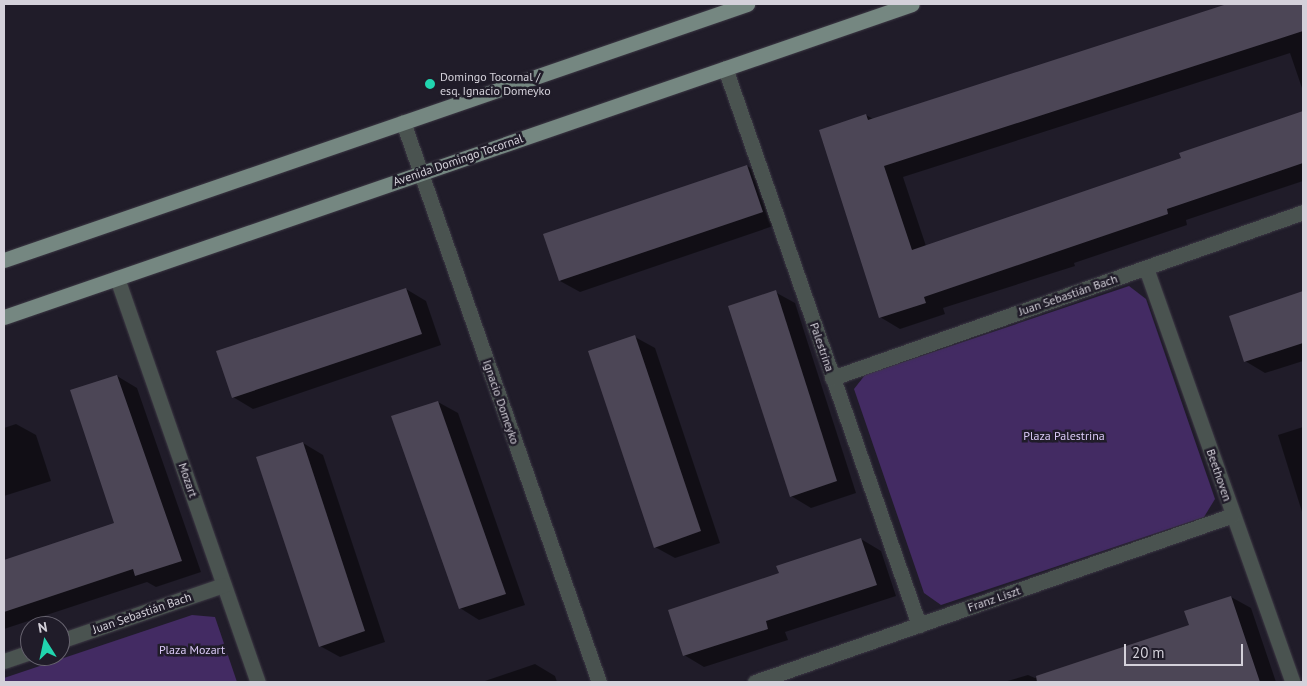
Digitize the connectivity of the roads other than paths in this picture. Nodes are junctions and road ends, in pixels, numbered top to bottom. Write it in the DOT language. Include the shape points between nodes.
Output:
graph roads {
  1 [pos="747,4"];
  2 [pos="912,4"];
  3 [pos="725,68"];
  4 [pos="403,122"];
  5 [pos="421,173"];
  6 [pos="1303,212"];
  7 [pos="4,260"];
  8 [pos="1146,268"];
  9 [pos="117,278"];
  10 [pos="4,317"];
  11 [pos="832,378"];
  12 [pos="1233,515"];
  13 [pos="224,585"];
  14 [pos="919,625"];
  15 [pos="70,638"];
  16 [pos="20,655"];
  17 [pos="4,661"];
  18 [pos="258,682"];
  19 [pos="600,682"];
  20 [pos="755,682"];
  21 [pos="1292,682"];
  1 -- 4 [label="main road"];
  2 -- 3 [label="main road, Avenida Domingo Tocornal"];
  3 -- 5 [label="main road, Avenida Domingo Tocornal"];
  3 -- 11 [label="street, Palestrina"];
  4 -- 5 [label="street, Ignacio Domeyko"];
  4 -- 7 [label="main road"];
  5 -- 9 [label="main road, Avenida Domingo Tocornal"];
  5 -- 19 [label="street, Ignacio Domeyko"];
  6 -- 8 [label="street, Juan Sebastián Bach"];
  8 -- 11 [label="street, Juan Sebastián Bach"];
  8 -- 12 [label="street, Beethoven"];
  9 -- 10 [label="main road, Avenida Domingo Tocornal"];
  9 -- 13 [label="street, Mozart"];
  11 -- 14 [label="street, Palestrina"];
  12 -- 14 [label="street, Franz Liszt"];
  12 -- 21 [label="street, Beethoven"];
  13 -- 15 [label="street, Juan Sebastián Bach"];
  13 -- 18 [label="street, Mozart"];
  14 -- 20 [label="street, Franz Liszt"];
  16 -- 17 [label="street"];
}
